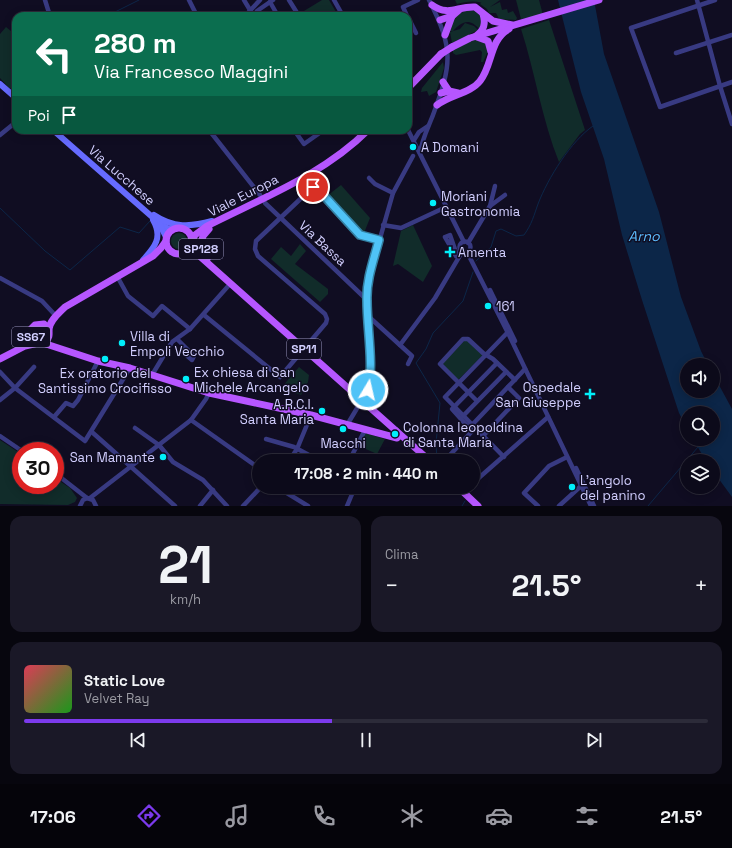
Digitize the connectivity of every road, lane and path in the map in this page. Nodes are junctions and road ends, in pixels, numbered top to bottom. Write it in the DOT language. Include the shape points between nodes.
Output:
graph roads {
  1 [pos="45,0"];
  2 [pos="189,0"];
  3 [pos="244,0"];
  4 [pos="260,0"];
  5 [pos="289,0"];
  6 [pos="334,0"];
  7 [pos="418,0"];
  8 [pos="599,0"];
  9 [pos="697,0"];
  10 [pos="715,0"];
  11 [pos="271,1"];
  12 [pos="430,3"];
  13 [pos="254,6"];
  14 [pos="698,7"];
  15 [pos="250,10"];
  16 [pos="257,11"];
  17 [pos="49,12"];
  18 [pos="195,12"];
  19 [pos="276,12"];
  20 [pos="296,12"];
  21 [pos="340,12"];
  22 [pos="406,12"];
  23 [pos="450,14"];
  24 [pos="483,14"];
  25 [pos="440,20"];
  26 [pos="412,25"];
  27 [pos="518,25"];
  28 [pos="416,33"];
  29 [pos="445,35"];
  30 [pos="732,35"];
  31 [pos="475,37"];
  32 [pos="708,43"];
  33 [pos="491,53"];
  34 [pos="676,53"];
  35 [pos="443,82"];
  36 [pos="732,82"];
  37 [pos="0,84"];
  38 [pos="412,84"];
  39 [pos="720,86"];
  40 [pos="441,92"];
  41 [pos="12,94"];
  42 [pos="448,94"];
  43 [pos="437,105"];
  44 [pos="732,124"];
  45 [pos="12,125"];
  46 [pos="428,126"];
  47 [pos="412,130"];
  48 [pos="419,132"];
  49 [pos="57,134"];
  50 [pos="212,134"];
  51 [pos="297,134"];
  52 [pos="316,134"];
  53 [pos="364,134"];
  54 [pos="411,134"];
  55 [pos="0,135"];
  56 [pos="422,139"];
  57 [pos="414,140"];
  58 [pos="420,153"];
  59 [pos="413,156"];
  60 [pos="369,178"];
  61 [pos="495,186"];
  62 [pos="394,193"];
  63 [pos="260,195"];
  64 [pos="505,195"];
  65 [pos="133,200"];
  66 [pos="265,203"];
  67 [pos="446,206"];
  68 [pos="490,206"];
  69 [pos="144,210"];
  70 [pos="227,216"];
  71 [pos="280,218"];
  72 [pos="158,222"];
  73 [pos="383,225"];
  74 [pos="207,226"];
  75 [pos="174,229"];
  76 [pos="186,230"];
  77 [pos="166,239"];
  78 [pos="379,240"];
  79 [pos="192,242"];
  80 [pos="466,242"];
  81 [pos="464,252"];
  82 [pos="174,253"];
  83 [pos="152,256"];
  84 [pos="141,263"];
  85 [pos="117,276"];
  86 [pos="480,276"];
  87 [pos="0,278"];
  88 [pos="230,284"];
  89 [pos="366,299"];
  90 [pos="57,314"];
  91 [pos="367,314"];
  92 [pos="204,315"];
  93 [pos="42,324"];
  94 [pos="190,329"];
  95 [pos="49,330"];
  96 [pos="30,332"];
  97 [pos="508,332"];
  98 [pos="177,338"];
  99 [pos="41,343"];
  100 [pos="400,346"];
  101 [pos="185,348"];
  102 [pos="17,350"];
  103 [pos="304,350"];
  104 [pos="487,354"];
  105 [pos="1,360"];
  106 [pos="98,361"];
  107 [pos="497,363"];
  108 [pos="408,364"];
  109 [pos="34,367"];
  110 [pos="130,368"];
  111 [pos="525,369"];
  112 [pos="0,372"];
  113 [pos="506,372"];
  114 [pos="152,375"];
  115 [pos="515,380"];
  116 [pos="458,384"];
  117 [pos="508,387"];
  118 [pos="16,388"];
  119 [pos="209,393"];
  120 [pos="467,393"];
  121 [pos="0,400"];
  122 [pos="362,400"];
  123 [pos="477,402"];
  124 [pos="454,407"];
  125 [pos="311,415"];
  126 [pos="463,416"];
  127 [pos="548,416"];
  128 [pos="54,417"];
  129 [pos="191,420"];
  130 [pos="347,425"];
  131 [pos="474,426"];
  132 [pos="136,428"];
  133 [pos="365,430"];
  134 [pos="396,431"];
  135 [pos="93,434"];
  136 [pos="0,436"];
  137 [pos="483,436"];
  138 [pos="391,437"];
  139 [pos="266,439"];
  140 [pos="12,444"];
  141 [pos="159,445"];
  142 [pos="298,449"];
  143 [pos="420,452"];
  144 [pos="294,454"];
  145 [pos="307,454"];
  146 [pos="353,454"];
  147 [pos="451,454"];
  148 [pos="504,457"];
  149 [pos="567,457"];
  150 [pos="252,463"];
  151 [pos="130,466"];
  152 [pos="480,477"];
  153 [pos="64,480"];
  154 [pos="581,486"];
  155 [pos="75,488"];
  156 [pos="213,490"];
  157 [pos="98,494"];
  158 [pos="254,494"];
  159 [pos="288,494"];
  160 [pos="352,494"];
  161 [pos="467,494"];
  162 [pos="89,498"];
  163 [pos="80,504"];
  164 [pos="96,505"];
  165 [pos="175,506"];
  166 [pos="200,506"];
  167 [pos="227,506"];
  168 [pos="242,506"];
  169 [pos="308,506"];
  170 [pos="347,506"];
  171 [pos="478,506"];
  172 [pos="538,506"];
  173 [pos="559,506"];
  174 [pos="591,506"];
  175 [pos="594,506"];
  1 -- 17 [label="street"];
  2 -- 18 [label="street"];
  3 -- 15 [label="street"];
  4 -- 13 [label="street"];
  5 -- 20 [label="street"];
  6 -- 21 [label="street"];
  7 -- 22 [label="street" via="403,7"];
  8 -- 27 [label="main road"];
  9 -- 14 [label="street"];
  10 -- 14 [label="street"];
  11 -- 16 [label="street"];
  11 -- 19 [label="street"];
  12 -- 23 [label="main road"];
  12 -- 25 [label="street"];
  13 -- 15 [label="street"];
  13 -- 16 [label="street"];
  14 -- 32 [label="street"];
  14 -- 39 [label="street" via="631,28 660,107"];
  23 -- 24 [label="main road" via="473,7"];
  23 -- 25 [label="main road"];
  23 -- 29 [label="main road"];
  24 -- 27 [label="main road" via="500,24"];
  24 -- 31 [label="main road" via="485,26"];
  25 -- 29 [label="street"];
  26 -- 28 [label="street"];
  27 -- 31 [label="main road"];
  27 -- 33 [label="main road" via="499,38"];
  29 -- 35 [label="street" via="449,56"];
  30 -- 32 [label="street"];
  31 -- 33 [label="main road" via="488,41"];
  31 -- 38 [label="main road, bridge" via="442,54"];
  32 -- 34 [label="street"];
  32 -- 39 [label="street"];
  33 -- 42 [label="main road" via="480,81 459,93"];
  35 -- 40 [label="street"];
  35 -- 42 [label="main road"];
  36 -- 39 [label="street"];
  37 -- 41 [label="main road"];
  39 -- 44 [label="street"];
  40 -- 42 [label="main road"];
  40 -- 43 [label="street"];
  42 -- 43 [label="main road"];
  43 -- 46 [label="street"];
  45 -- 55 [label="street"];
  46 -- 48 [label="street"];
  46 -- 56 [label="street"];
  47 -- 48 [label="street"];
  48 -- 57 [label="street"];
  49 -- 65 [label="main road, Via Lucchese"];
  50 -- 63 [label="street"];
  51 -- 52 [label="street" via="304,144"];
  53 -- 70 [label="main road, Viale Europa / SP128" via="312,173"];
  54 -- 57 [label="street"];
  56 -- 57 [label="street"];
  56 -- 58 [label="street"];
  57 -- 58 [label="street"];
  58 -- 67 [label="street"];
  59 -- 62 [label="street"];
  60 -- 62 [label="street" via="375,184"];
  61 -- 68 [label="street"];
  62 -- 73 [label="street"];
  64 -- 68 [label="street"];
  65 -- 69 [label="main road, Via Lucchese"];
  65 -- 70 [label="main road, SP128" via="166,222 183,226 201,224"];
  66 -- 71 [label="street, Via Bassa"];
  67 -- 73 [label="street" via="401,228"];
  67 -- 80 [label="street"];
  68 -- 80 [label="street" via="482,222"];
  69 -- 72 [label="main road, Via Lucchese"];
  69 -- 84 [label="main road" via="155,224 158,237 153,249"];
  70 -- 74 [label="main road, Viale Europa / SP128"];
  70 -- 88 [label="main road, SP128" via="202,236 200,247 204,256"];
  71 -- 78 [label="street" via="313,187 317,188 360,235"];
  71 -- 89 [label="street, Via Bassa"];
  71 -- 103 [label="street" via="256,241 256,253 325,314 327,319"];
  72 -- 75 [label="main road, Via Lucchese"];
  72 -- 77 [label="main road, Via Lucchese"];
  73 -- 78 [label="street"];
  74 -- 76 [label="main road, Viale Europa / SP128"];
  74 -- 79 [label="main road, Viale Europa / SP128" via="195,235"];
  75 -- 76 [label="main road, Via Lucchese"];
  75 -- 77 [label="main road"];
  76 -- 79 [label="main road, SP11"];
  77 -- 82 [label="main road, Via Lucchese" via="167,247"];
  77 -- 83 [label="main road"];
  78 -- 89 [label="street"];
  79 -- 82 [label="main road" via="185,252"];
  79 -- 88 [label="main road, SP11" via="194,251"];
  80 -- 81 [label="street" via="470,248"];
  80 -- 81 [label="street" via="460,245"];
  81 -- 86 [label="street"];
  81 -- 100 [label="street" via="458,257 435,298"];
  82 -- 83 [label="main road"];
  83 -- 84 [label="main road"];
  84 -- 85 [label="main road"];
  85 -- 90 [label="main road" via="74,300"];
  85 -- 94 [label="street" via="128,296 153,316 162,306"];
  86 -- 97 [label="street"];
  86 -- 175 [label="street" via="494,297"];
  87 -- 90 [label="street" via="42,301"];
  88 -- 92 [label="street"];
  88 -- 103 [label="main road, SP11"];
  89 -- 91 [label="street"];
  90 -- 93 [label="main road"];
  90 -- 95 [label="main road"];
  91 -- 100 [label="street"];
  91 -- 122 [label="street" via="372,376"];
  92 -- 94 [label="street"];
  92 -- 103 [label="street" via="280,377"];
  93 -- 95 [label="main road, SS67"];
  93 -- 96 [label="main road, SS67" via="33,326"];
  94 -- 98 [label="street"];
  95 -- 99 [label="main road, SS67" via="50,336"];
  96 -- 99 [label="main road, SS67" via="33,340"];
  96 -- 102 [label="main road, SS67" via="26,342"];
  97 -- 104 [label="street"];
  97 -- 111 [label="street"];
  98 -- 101 [label="street"];
  98 -- 114 [label="street" via="165,352"];
  99 -- 102 [label="main road, SS67"];
  99 -- 106 [label="main road" via="54,345"];
  100 -- 108 [label="street" via="412,356"];
  102 -- 105 [label="main road, SS67"];
  103 -- 122 [label="main road, SP11"];
  104 -- 107 [label="street"];
  104 -- 116 [label="street"];
  104 -- 116 [label="street" via="465,338 440,364"];
  106 -- 110 [label="main road"];
  106 -- 128 [label="street" via="78,400 73,406 66,402"];
  107 -- 113 [label="street"];
  107 -- 120 [label="street"];
  109 -- 118 [label="street"];
  110 -- 114 [label="main road"];
  110 -- 128 [label="street" via="85,441"];
  111 -- 115 [label="street"];
  111 -- 127 [label="street"];
  112 -- 118 [label="street"];
  113 -- 115 [label="street"];
  113 -- 123 [label="street"];
  114 -- 119 [label="main road"];
  115 -- 117 [label="street"];
  116 -- 120 [label="street"];
  116 -- 124 [label="street" via="444,397"];
  117 -- 131 [label="street"];
  117 -- 137 [label="street" via="519,398"];
  118 -- 121 [label="street"];
  118 -- 128 [label="street"];
  119 -- 125 [label="main road"];
  119 -- 129 [label="street"];
  120 -- 123 [label="street"];
  120 -- 124 [label="street"];
  122 -- 130 [label="street"];
  122 -- 134 [label="main road, SP11"];
  123 -- 126 [label="street"];
  124 -- 126 [label="street"];
  124 -- 131 [label="street" via="453,412 469,428"];
  125 -- 130 [label="main road"];
  125 -- 142 [label="street"];
  126 -- 131 [label="street"];
  127 -- 148 [label="street"];
  127 -- 149 [label="street"];
  129 -- 141 [label="street"];
  129 -- 150 [label="street"];
  130 -- 133 [label="main road"];
  131 -- 137 [label="street"];
  131 -- 147 [label="street"];
  132 -- 141 [label="street"];
  133 -- 138 [label="main road"];
  133 -- 146 [label="street"];
  134 -- 138 [label="main road" via="398,437"];
  134 -- 143 [label="main road, SP11"];
  135 -- 151 [label="street"];
  136 -- 140 [label="street"];
  137 -- 148 [label="street"];
  138 -- 143 [label="main road"];
  139 -- 142 [label="street"];
  141 -- 151 [label="street"];
  141 -- 156 [label="street" via="174,462"];
  142 -- 144 [label="street"];
  142 -- 145 [label="street"];
  148 -- 152 [label="street"];
  149 -- 154 [label="street"];
  149 -- 172 [label="street" via="549,466 524,493"];
  151 -- 157 [label="street"];
  151 -- 165 [label="street"];
  153 -- 155 [label="street"];
  154 -- 173 [label="street"];
  154 -- 174 [label="street"];
  155 -- 162 [label="street"];
  155 -- 163 [label="street"];
  156 -- 166 [label="street"];
  156 -- 167 [label="street"];
  157 -- 162 [label="street"];
  157 -- 164 [label="street"];
  158 -- 168 [label="street"];
  159 -- 169 [label="street"];
  160 -- 170 [label="street"];
  161 -- 171 [label="main road"];
  162 -- 163 [label="street"];
  162 -- 164 [label="street"];
}
